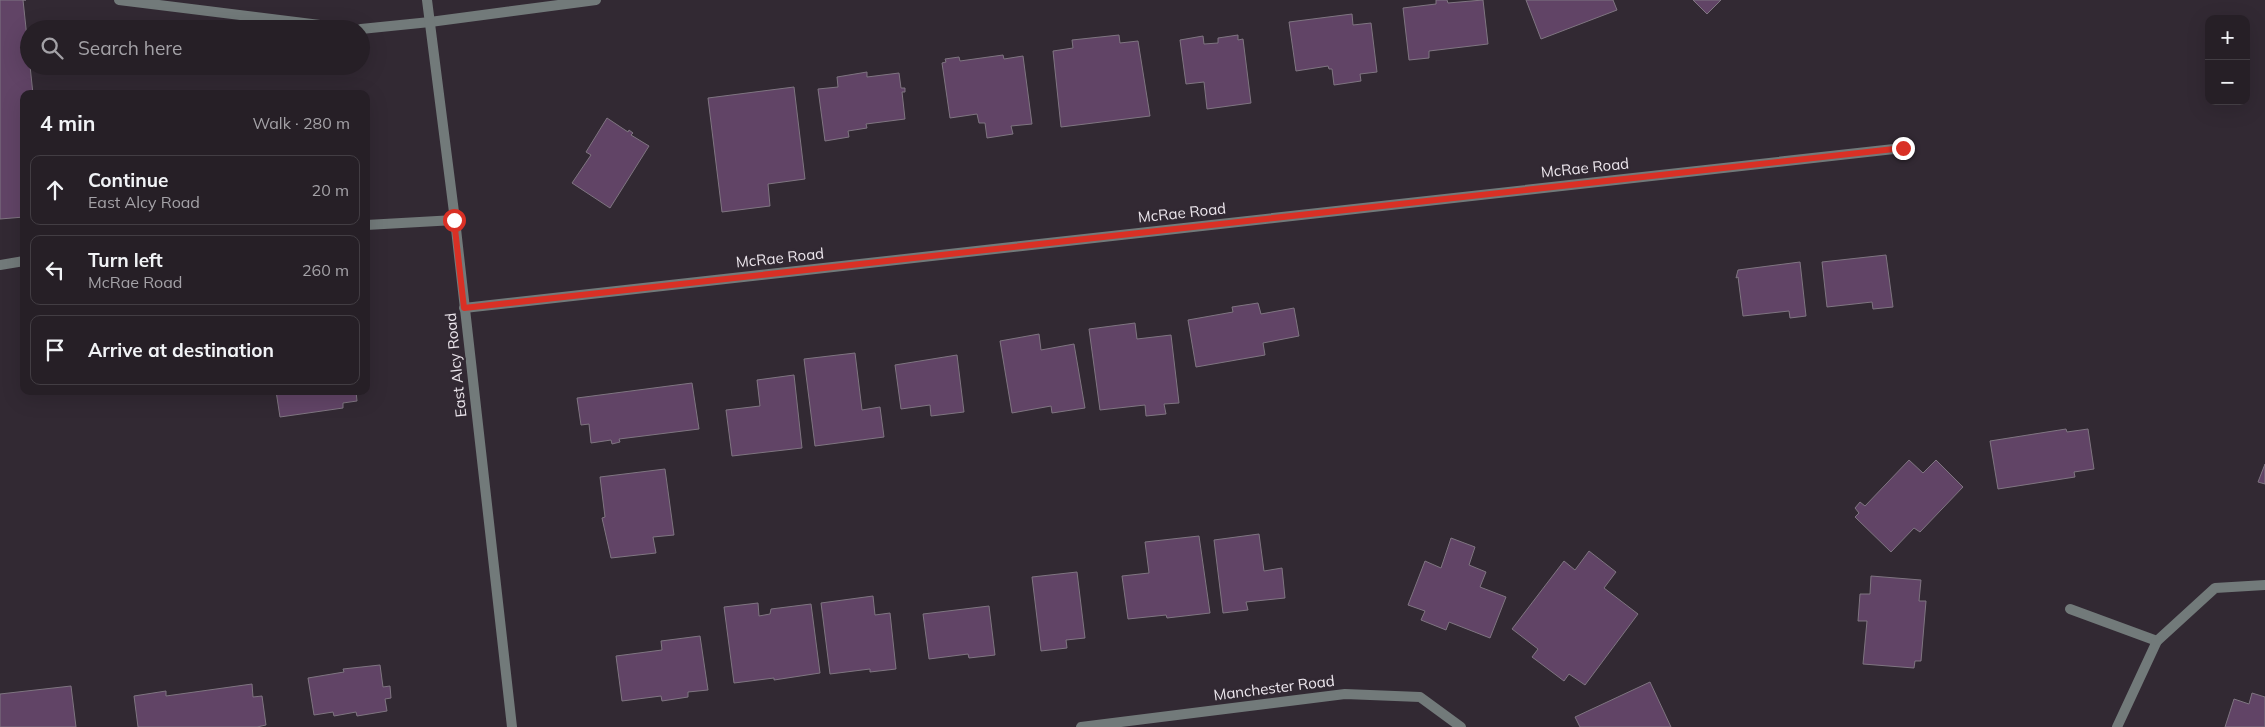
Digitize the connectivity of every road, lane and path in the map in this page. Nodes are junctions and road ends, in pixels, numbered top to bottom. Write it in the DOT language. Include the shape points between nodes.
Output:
graph roads {
  1 [pos="119,0"];
  2 [pos="427,0"];
  3 [pos="596,0"];
  4 [pos="280,20"];
  5 [pos="430,22"];
  6 [pos="370,28"];
  7 [pos="1903,148"];
  8 [pos="454,220"];
  9 [pos="370,225"];
  10 [pos="20,262"];
  11 [pos="0,265"];
  12 [pos="464,308"];
  13 [pos="2265,585"];
  14 [pos="2070,609"];
  15 [pos="2157,640"];
  16 [pos="512,727"];
  17 [pos="1081,727"];
  18 [pos="1461,727"];
  19 [pos="2118,727"];
  1 -- 4 [label="street"];
  2 -- 5 [label="street, East Alcy Road"];
  3 -- 5 [label="street"];
  5 -- 6 [label="street"];
  5 -- 8 [label="street, East Alcy Road"];
  7 -- 12 [label="street, McRae Road"];
  8 -- 9 [label="street"];
  8 -- 12 [label="street, East Alcy Road"];
  10 -- 11 [label="street"];
  12 -- 16 [label="street, East Alcy Road"];
  13 -- 15 [label="street" via="2215,588"];
  14 -- 15 [label="street"];
  15 -- 19 [label="street"];
  17 -- 18 [label="street, Manchester Road" via="1345,694 1420,697"];
}
